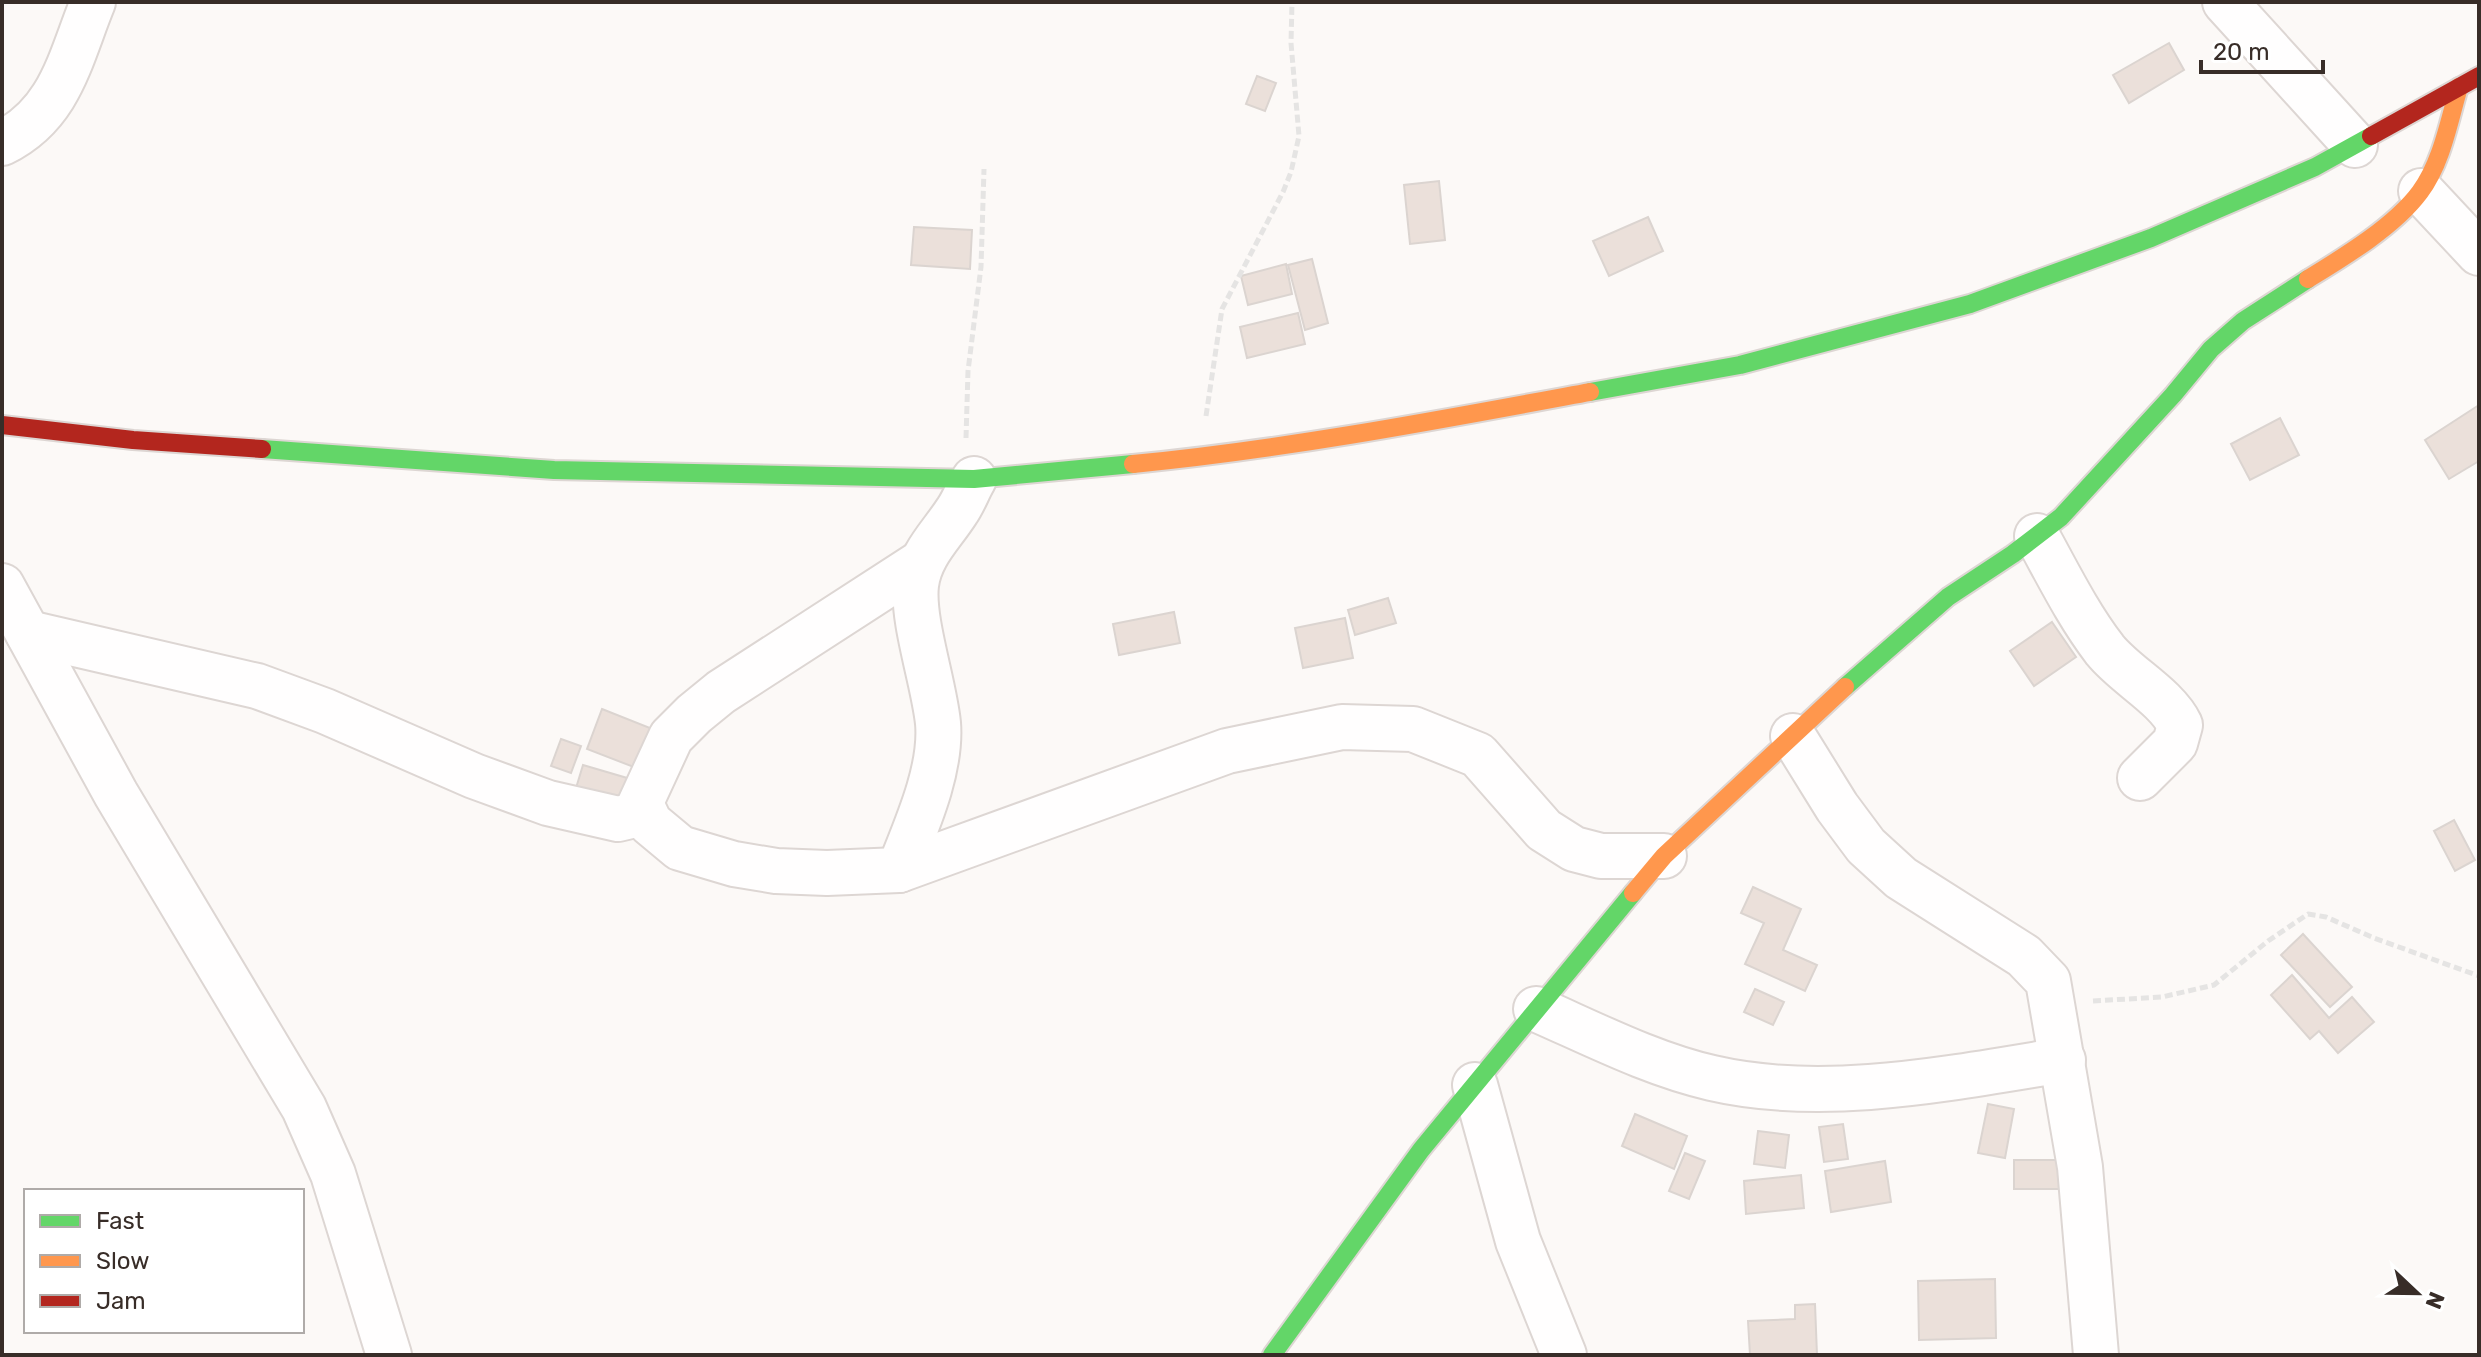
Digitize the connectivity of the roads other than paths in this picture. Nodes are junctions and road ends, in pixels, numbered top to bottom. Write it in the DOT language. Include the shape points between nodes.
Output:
graph roads {
  1 [pos="93,2"];
  2 [pos="2225,2"];
  3 [pos="2479,76"];
  4 [pos="2459,87"];
  5 [pos="2,143"];
  6 [pos="2355,145"];
  7 [pos="2421,191"];
  8 [pos="2479,253"];
  9 [pos="2,425"];
  10 [pos="969,479"];
  11 [pos="2037,536"];
  12 [pos="922,562"];
  13 [pos="2,586"];
  14 [pos="28,633"];
  15 [pos="1793,736"];
  16 [pos="2140,778"];
  17 [pos="641,804"];
  18 [pos="1664,856"];
  19 [pos="899,870"];
  20 [pos="1536,1009"];
  21 [pos="2063,1060"];
  22 [pos="1475,1085"];
  23 [pos="389,1355"];
  24 [pos="1272,1355"];
  25 [pos="1564,1355"];
  26 [pos="2096,1355"];
  1 -- 5 [label="street" via="60,89 31,124"];
  2 -- 6 [label="street"];
  3 -- 4 [label="main road"];
  4 -- 6 [label="main road"];
  4 -- 7 [label="main road" via="2440,153"];
  6 -- 10 [label="main road" via="2151,238 1955,309 1740,365 1203,457"];
  7 -- 8 [label="street"];
  7 -- 11 [label="main road" via="2395,218 2243,321 2211,349 2061,517"];
  9 -- 10 [label="main road" via="133,440 554,470"];
  10 -- 12 [label="street" via="958,510"];
  11 -- 15 [label="main road" via="1948,597"];
  11 -- 16 [label="street" via="2105,650 2180,725 2169,750"];
  12 -- 17 [label="street" via="694,714 671,737"];
  12 -- 19 [label="street" via="916,586 938,727 937,753"];
  13 -- 14 [label="street"];
  14 -- 17 [label="street" via="257,686 548,803 618,819 635,815"];
  14 -- 23 [label="street" via="155,862 304,1108 333,1174"];
  15 -- 18 [label="main road"];
  15 -- 21 [label="street" via="1866,846 1901,878 2024,956 2048,981"];
  17 -- 19 [label="street" via="650,823 680,848 734,864 827,873"];
  18 -- 19 [label="street" via="1601,856 1574,849 1544,830 1478,755 1413,729 1342,727 1227,751"];
  18 -- 20 [label="main road"];
  20 -- 21 [label="street" via="1645,1057 1761,1087 1861,1086"];
  20 -- 22 [label="main road"];
  21 -- 26 [label="street" via="2080,1167"];
  22 -- 24 [label="main road" via="1421,1150"];
  22 -- 25 [label="street" via="1518,1241"];
}
